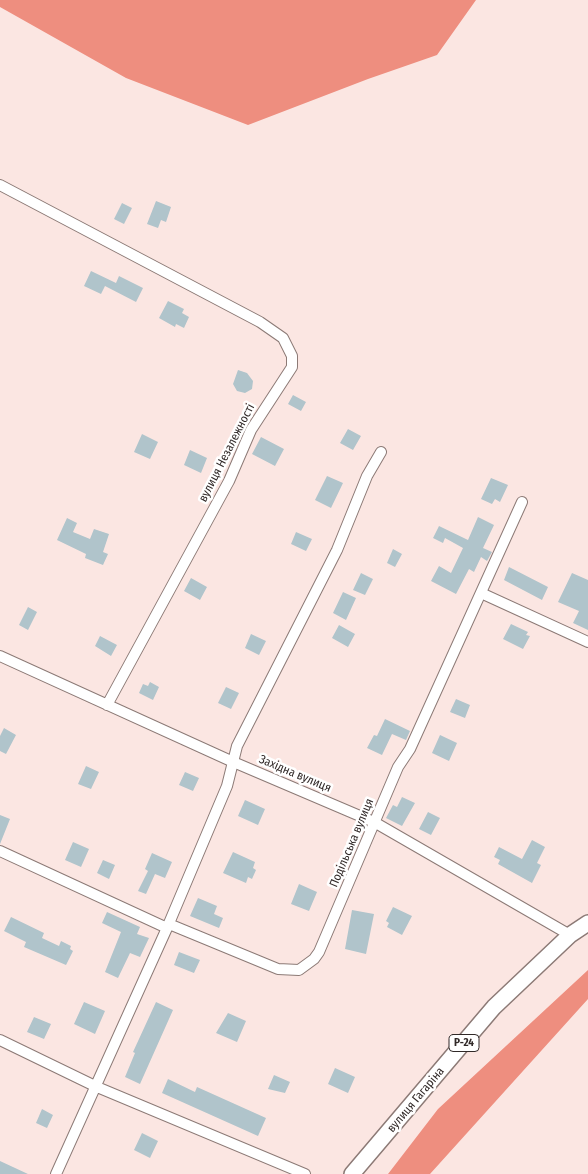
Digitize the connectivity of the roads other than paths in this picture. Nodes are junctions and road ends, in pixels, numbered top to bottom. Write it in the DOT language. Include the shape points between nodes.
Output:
graph roads {
  1 [pos="0,186"];
  2 [pos="381,452"];
  3 [pos="522,502"];
  4 [pos="481,593"];
  5 [pos="588,642"];
  6 [pos="0,656"];
  7 [pos="107,704"];
  8 [pos="232,761"];
  9 [pos="374,822"];
  10 [pos="0,850"];
  11 [pos="588,923"];
  12 [pos="168,926"];
  13 [pos="570,935"];
  14 [pos="0,1040"];
  15 [pos="97,1087"];
  16 [pos="56,1174"];
  17 [pos="305,1174"];
  18 [pos="352,1174"];
  1 -- 7 [label="street, вулиця Незалежності" via="260,322 283,338 292,356 292,367 251,430 228,481"];
  2 -- 8 [label="street" via="367,476 337,550"];
  3 -- 4 [label="street, Подільська вулиця"];
  4 -- 5 [label="street"];
  4 -- 9 [label="street, Подільська вулиця"];
  6 -- 7 [label="street, Західна вулиця"];
  7 -- 8 [label="street, Західна вулиця"];
  8 -- 9 [label="street, Західна вулиця"];
  8 -- 12 [label="street" via="227,786"];
  9 -- 12 [label="street, Подільська вулиця" via="319,952 298,970 278,969"];
  9 -- 13 [label="street, Західна вулиця"];
  10 -- 12 [label="street, Подільська вулиця"];
  11 -- 13 [label="main road, вулиця Гагаріна / Р-24"];
  12 -- 15 [label="street"];
  13 -- 18 [label="main road, вулиця Гагаріна / Р-24" via="494,1007"];
  14 -- 15 [label="street"];
  15 -- 16 [label="street"];
  15 -- 17 [label="street"];
}
